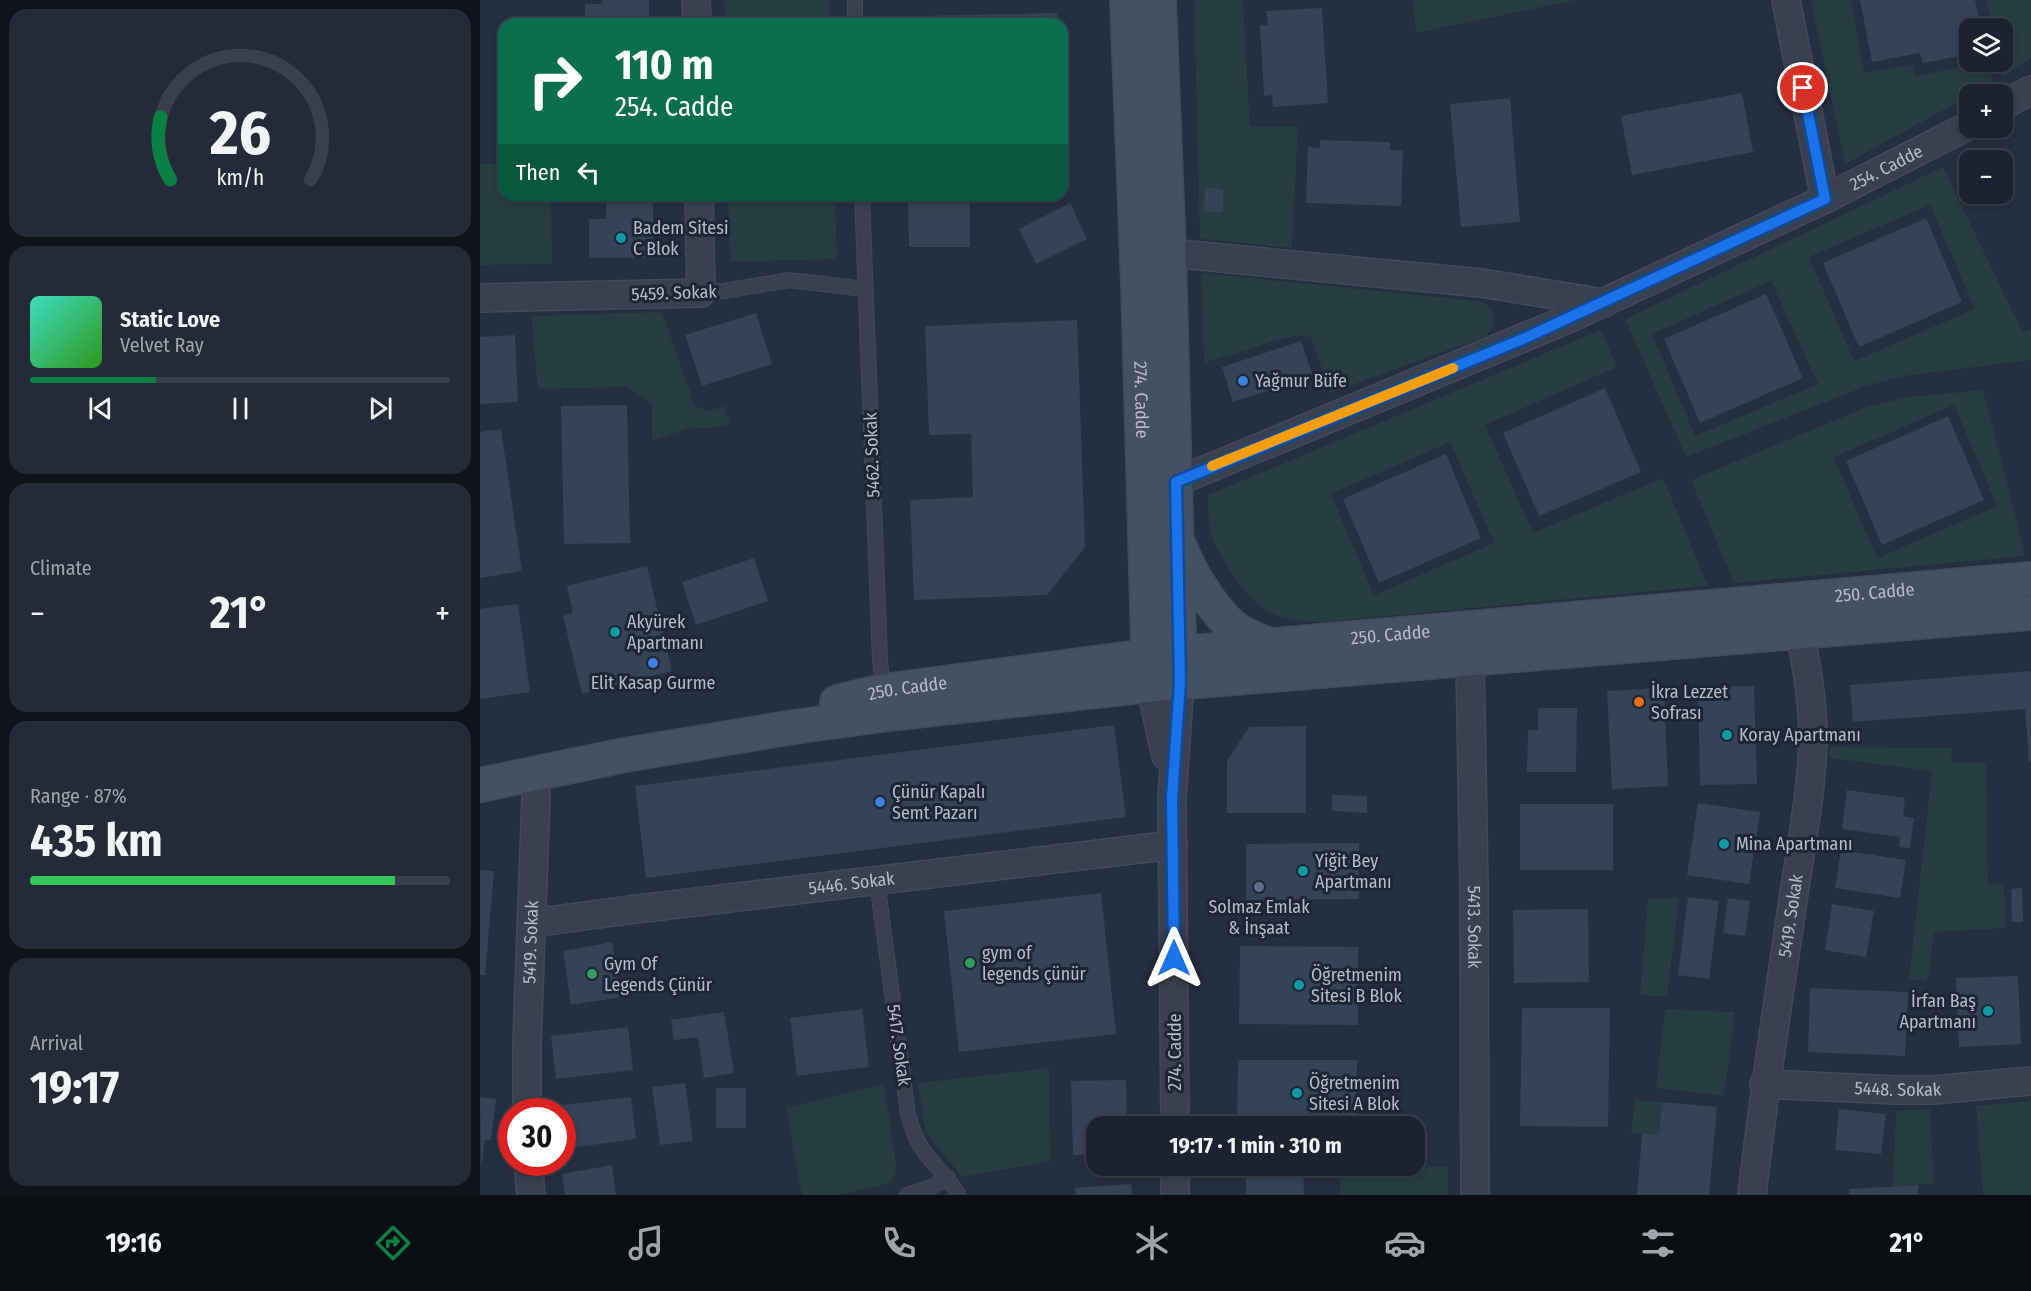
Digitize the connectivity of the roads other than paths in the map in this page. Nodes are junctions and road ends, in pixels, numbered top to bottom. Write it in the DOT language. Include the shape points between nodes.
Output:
graph roads {
  1 [pos="696,0"];
  2 [pos="855,0"];
  3 [pos="1127,0"];
  4 [pos="1159,0"];
  5 [pos="1786,0"];
  6 [pos="697,18"];
  7 [pos="855,18"];
  8 [pos="2031,90"];
  9 [pos="2013,100"];
  10 [pos="1959,131"];
  11 [pos="1825,199"];
  12 [pos="699,201"];
  13 [pos="862,201"];
  14 [pos="1169,253"];
  15 [pos="866,289"];
  16 [pos="701,293"];
  17 [pos="480,298"];
  18 [pos="1604,303"];
  19 [pos="1176,482"];
  20 [pos="1177,537"];
  21 [pos="2031,579"];
  22 [pos="1793,600"];
  23 [pos="2031,613"];
  24 [pos="1800,632"];
  25 [pos="1271,646"];
  26 [pos="1470,659"];
  27 [pos="1164,669"];
  28 [pos="886,703"];
  29 [pos="535,774"];
  30 [pos="480,785"];
  31 [pos="1173,844"];
  32 [pos="877,880"];
  33 [pos="532,923"];
  34 [pos="2031,1081"];
  35 [pos="1764,1084"];
  36 [pos="527,1098"];
  37 [pos="1175,1116"];
  38 [pos="529,1176"];
  39 [pos="1175,1176"];
  40 [pos="948,1178"];
  41 [pos="531,1195"];
  42 [pos="907,1195"];
  43 [pos="958,1195"];
  44 [pos="1175,1195"];
  45 [pos="1475,1195"];
  46 [pos="1752,1195"];
  1 -- 6 [label="street"];
  2 -- 7 [label="lane"];
  3 -- 27 [label="street, 274. Cadde" via="1138,271"];
  4 -- 14 [label="street, 274. Cadde"];
  5 -- 11 [label="street"];
  8 -- 9 [label="street"];
  10 -- 11 [label="street, 254. Cadde"];
  11 -- 18 [label="street, 254. Cadde"];
  12 -- 16 [label="street"];
  13 -- 15 [label="lane, 5462. Sokak"];
  14 -- 18 [label="street" via="1481,284"];
  14 -- 19 [label="street, 274. Cadde"];
  15 -- 16 [label="lane, 5459. Sokak" via="789,280"];
  15 -- 28 [label="lane, 5462. Sokak" via="880,660"];
  16 -- 17 [label="street, 5459. Sokak"];
  18 -- 19 [label="street, 254. Cadde"];
  19 -- 20 [label="street, 274. Cadde"];
  20 -- 25 [label="street" via="1199,584 1221,615 1244,634"];
  20 -- 27 [label="street, 274. Cadde"];
  21 -- 22 [label="street, 250. Cadde"];
  22 -- 24 [label="street, 5419. Sokak"];
  22 -- 25 [label="street, 250. Cadde"];
  23 -- 24 [label="street, 250. Cadde"];
  24 -- 26 [label="street, 250. Cadde"];
  24 -- 35 [label="street, 5419. Sokak" via="1813,729 1811,772"];
  25 -- 27 [label="street, 250. Cadde"];
  26 -- 27 [label="street, 250. Cadde"];
  26 -- 45 [label="street, 5413. Sokak"];
  27 -- 28 [label="street, 250. Cadde"];
  27 -- 31 [label="street, 274. Cadde" via="1162,735 1172,798"];
  28 -- 29 [label="street, 250. Cadde" via="830,704 757,733 625,754"];
  29 -- 30 [label="street, 250. Cadde"];
  29 -- 33 [label="street, 5419. Sokak"];
  31 -- 32 [label="street, 5446. Sokak"];
  31 -- 37 [label="street, 274. Cadde"];
  32 -- 33 [label="street, 5446. Sokak"];
  32 -- 40 [label="lane, 5417. Sokak" via="913,1132"];
  33 -- 36 [label="street, 5419. Sokak"];
  34 -- 35 [label="street, 5448. Sokak" via="1933,1090"];
  35 -- 46 [label="street, 5419. Sokak"];
  38 -- 41 [label="street"];
  39 -- 44 [label="street"];
  40 -- 42 [label="lane"];
  40 -- 43 [label="lane, 5417. Sokak"];
}
